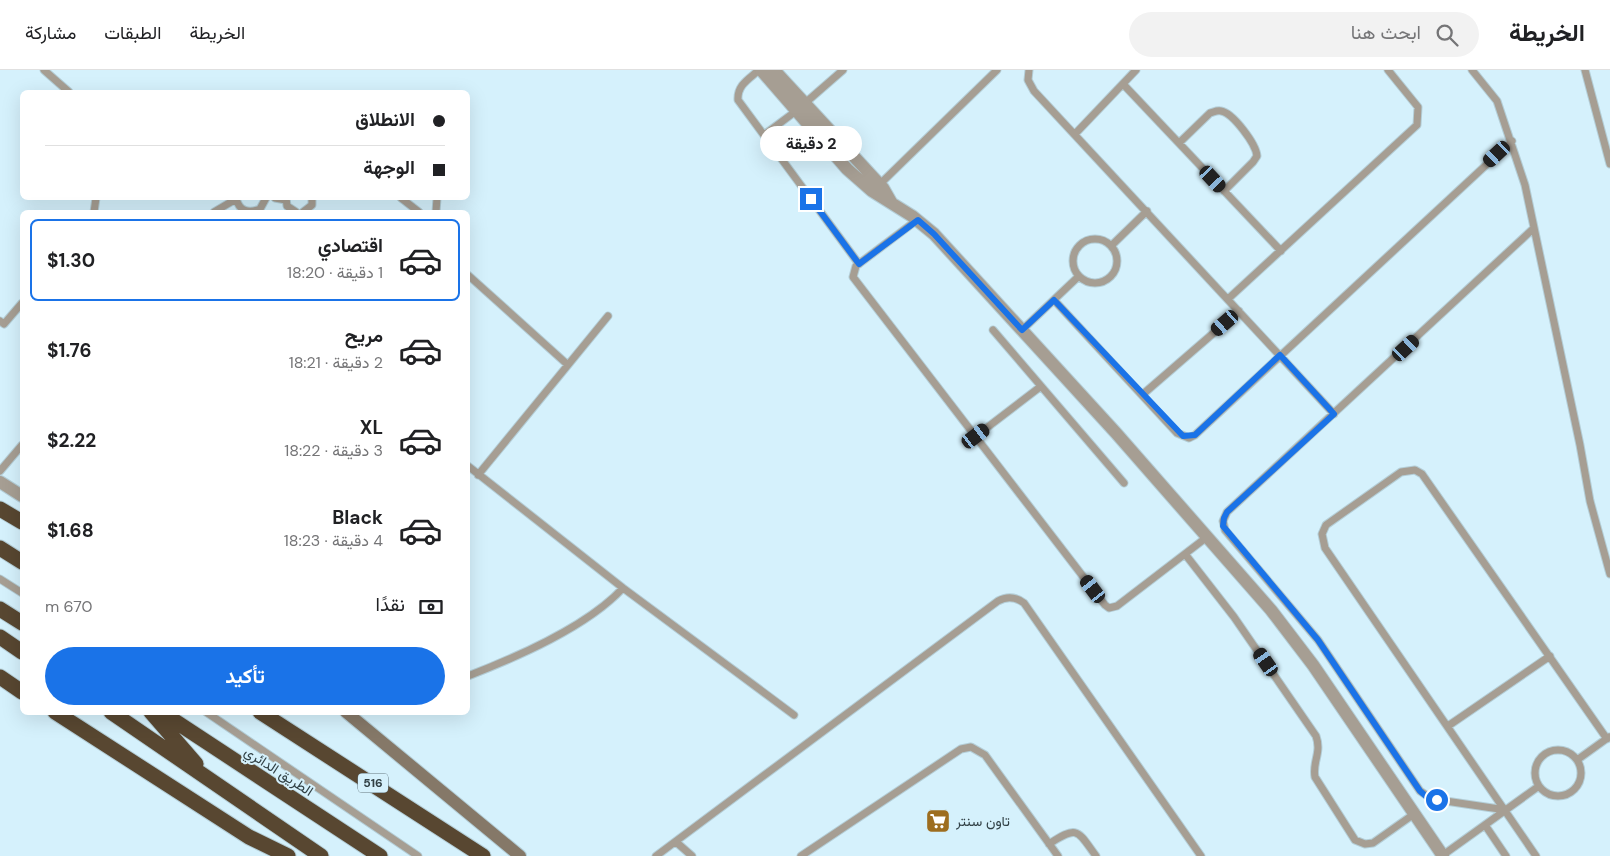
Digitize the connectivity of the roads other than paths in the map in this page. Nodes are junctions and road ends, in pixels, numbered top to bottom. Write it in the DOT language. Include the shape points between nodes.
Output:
graph roads {
  1 [pos="44,70"];
  2 [pos="760,70"];
  3 [pos="774,70"];
  4 [pos="843,70"];
  5 [pos="998,70"];
  6 [pos="1028,70"];
  7 [pos="1136,70"];
  8 [pos="1388,70"];
  9 [pos="1472,70"];
  10 [pos="1585,70"];
  11 [pos="1123,84"];
  12 [pos="67,90"];
  13 [pos="800,107"];
  14 [pos="1075,134"];
  15 [pos="764,135"];
  16 [pos="1512,141"];
  17 [pos="1179,143"];
  18 [pos="1610,164"];
  19 [pos="879,185"];
  20 [pos="1224,191"];
  21 [pos="233,200"];
  22 [pos="237,200"];
  23 [pos="265,200"];
  24 [pos="286,200"];
  25 [pos="312,200"];
  26 [pos="404,200"];
  27 [pos="891,202"];
  28 [pos="217,210"];
  29 [pos="245,210"];
  30 [pos="258,210"];
  31 [pos="293,210"];
  32 [pos="306,210"];
  33 [pos="416,210"];
  34 [pos="1147,211"];
  35 [pos="918,220"];
  36 [pos="1534,228"];
  37 [pos="1112,245"];
  38 [pos="1280,251"];
  39 [pos="859,264"];
  40 [pos="1079,276"];
  41 [pos="470,277"];
  42 [pos="1228,299"];
  43 [pos="1054,300"];
  44 [pos="20,305"];
  45 [pos="1239,311"];
  46 [pos="608,316"];
  47 [pos="1,325"];
  48 [pos="993,330"];
  49 [pos="1022,330"];
  50 [pos="1280,355"];
  51 [pos="568,365"];
  52 [pos="1040,388"];
  53 [pos="1142,395"];
  54 [pos="1334,414"];
  55 [pos="976,436"];
  56 [pos="20,447"];
  57 [pos="470,468"];
  58 [pos="0,471"];
  59 [pos="478,475"];
  60 [pos="0,482"];
  61 [pos="1124,483"];
  62 [pos="20,495"];
  63 [pos="0,509"];
  64 [pos="20,521"];
  65 [pos="1207,537"];
  66 [pos="0,548"];
  67 [pos="1185,554"];
  68 [pos="20,561"];
  69 [pos="1610,574"];
  70 [pos="0,579"];
  71 [pos="623,588"];
  72 [pos="20,592"];
  73 [pos="0,609"];
  74 [pos="20,622"];
  75 [pos="0,637"];
  76 [pos="20,651"];
  77 [pos="1550,656"];
  78 [pos="470,675"];
  79 [pos="0,677"];
  80 [pos="20,691"];
  81 [pos="60,715"];
  82 [pos="115,715"];
  83 [pos="155,715"];
  84 [pos="166,715"];
  85 [pos="210,715"];
  86 [pos="265,715"];
  87 [pos="350,715"];
  88 [pos="794,715"];
  89 [pos="1448,726"];
  90 [pos="1608,738"];
  91 [pos="1576,760"];
  92 [pos="209,780"];
  93 [pos="1539,786"];
  94 [pos="1506,810"];
  95 [pos="1414,814"];
  96 [pos="1485,825"];
  97 [pos="676,842"];
  98 [pos="1049,844"];
  99 [pos="288,856"];
  100 [pos="321,856"];
  101 [pos="380,856"];
  102 [pos="418,856"];
  103 [pos="483,856"];
  104 [pos="520,856"];
  105 [pos="656,856"];
  106 [pos="692,856"];
  107 [pos="801,856"];
  108 [pos="1058,856"];
  109 [pos="1096,856"];
  110 [pos="1201,856"];
  111 [pos="1443,856"];
  112 [pos="1506,856"];
  113 [pos="1536,856"];
  1 -- 12 [label="lane"];
  2 -- 13 [label="street"];
  2 -- 15 [label="lane" via="741,86 738,100"];
  3 -- 13 [label="street"];
  4 -- 13 [label="lane"];
  5 -- 19 [label="lane"];
  6 -- 14 [label="lane" via="1030,86"];
  7 -- 11 [label="lane"];
  8 -- 38 [label="lane" via="1418,107 1417,125"];
  9 -- 16 [label="lane" via="1497,101"];
  10 -- 18 [label="lane"];
  11 -- 14 [label="lane"];
  11 -- 17 [label="lane"];
  13 -- 15 [label="lane"];
  13 -- 19 [label="street"];
  13 -- 27 [label="street" via="847,169"];
  14 -- 34 [label="lane"];
  15 -- 39 [label="lane"];
  16 -- 36 [label="lane"];
  16 -- 50 [label="lane"];
  17 -- 20 [label="lane"];
  17 -- 20 [label="lane" via="1210,113 1227,113 1253,142 1257,156"];
  19 -- 27 [label="street"];
  20 -- 38 [label="lane"];
  21 -- 28 [label="lane"];
  22 -- 29 [label="lane"];
  23 -- 30 [label="lane"];
  24 -- 31 [label="lane" via="287,206"];
  25 -- 32 [label="lane" via="312,205"];
  26 -- 33 [label="lane"];
  27 -- 35 [label="street"];
  34 -- 37 [label="lane"];
  34 -- 42 [label="lane"];
  35 -- 39 [label="lane"];
  35 -- 49 [label="street"];
  36 -- 54 [label="lane"];
  36 -- 69 [label="lane" via="1590,501"];
  37 -- 40 [label="lane" via="1117,257 1113,274 1096,283"];
  37 -- 40 [label="lane" via="1094,238 1078,247 1073,258"];
  38 -- 42 [label="lane"];
  39 -- 55 [label="lane" via="852,273 855,280"];
  40 -- 43 [label="lane"];
  41 -- 51 [label="lane"];
  42 -- 45 [label="lane"];
  43 -- 49 [label="lane"];
  43 -- 53 [label="lane"];
  44 -- 47 [label="lane"];
  45 -- 50 [label="lane"];
  45 -- 53 [label="lane"];
  46 -- 51 [label="lane"];
  48 -- 52 [label="lane"];
  49 -- 65 [label="street"];
  50 -- 53 [label="lane" via="1189,438 1177,433"];
  50 -- 54 [label="lane"];
  51 -- 59 [label="lane"];
  52 -- 55 [label="lane"];
  52 -- 61 [label="lane"];
  54 -- 94 [label="lane" via="1227,512 1223,521 1225,530 1318,640 1420,791 1432,799"];
  55 -- 67 [label="lane" via="1107,607 1117,606"];
  56 -- 58 [label="lane"];
  57 -- 59 [label="lane"];
  59 -- 71 [label="lane"];
  60 -- 62 [label="street"];
  63 -- 64 [label="highway"];
  65 -- 67 [label="lane"];
  65 -- 95 [label="street" via="1296,642"];
  66 -- 68 [label="highway"];
  67 -- 95 [label="lane" via="1234,617 1316,736 1319,748 1315,777 1355,840 1373,843"];
  70 -- 72 [label="lane"];
  71 -- 78 [label="lane" via="611,602 581,623"];
  71 -- 88 [label="lane"];
  73 -- 74 [label="highway"];
  75 -- 76 [label="highway"];
  77 -- 89 [label="lane"];
  77 -- 89 [label="lane" via="1425,477 1415,470 1401,472 1329,522 1323,530 1322,539 1325,548"];
  77 -- 90 [label="lane"];
  79 -- 80 [label="highway"];
  81 -- 99 [label="highway" via="256,841"];
  82 -- 92 [label="highway"];
  83 -- 92 [label="highway"];
  84 -- 101 [label="highway, الطريق الدائري"];
  85 -- 102 [label="lane"];
  86 -- 103 [label="highway, 516"];
  87 -- 104 [label="main road"];
  89 -- 94 [label="lane"];
  90 -- 91 [label="lane"];
  91 -- 93 [label="lane" via="1560,750 1542,756 1535,768"];
  91 -- 93 [label="lane" via="1580,766 1580,779 1574,790 1555,796"];
  92 -- 100 [label="highway"];
  93 -- 94 [label="lane"];
  94 -- 96 [label="lane"];
  94 -- 113 [label="lane"];
  95 -- 111 [label="street"];
  96 -- 111 [label="lane"];
  96 -- 112 [label="lane"];
  97 -- 105 [label="lane"];
  97 -- 106 [label="lane"];
  97 -- 110 [label="lane" via="998,601 1008,598 1024,604"];
  98 -- 107 [label="lane" via="985,755 971,747 961,749"];
  98 -- 108 [label="lane"];
  98 -- 109 [label="lane" via="1073,831 1080,834"];
}
